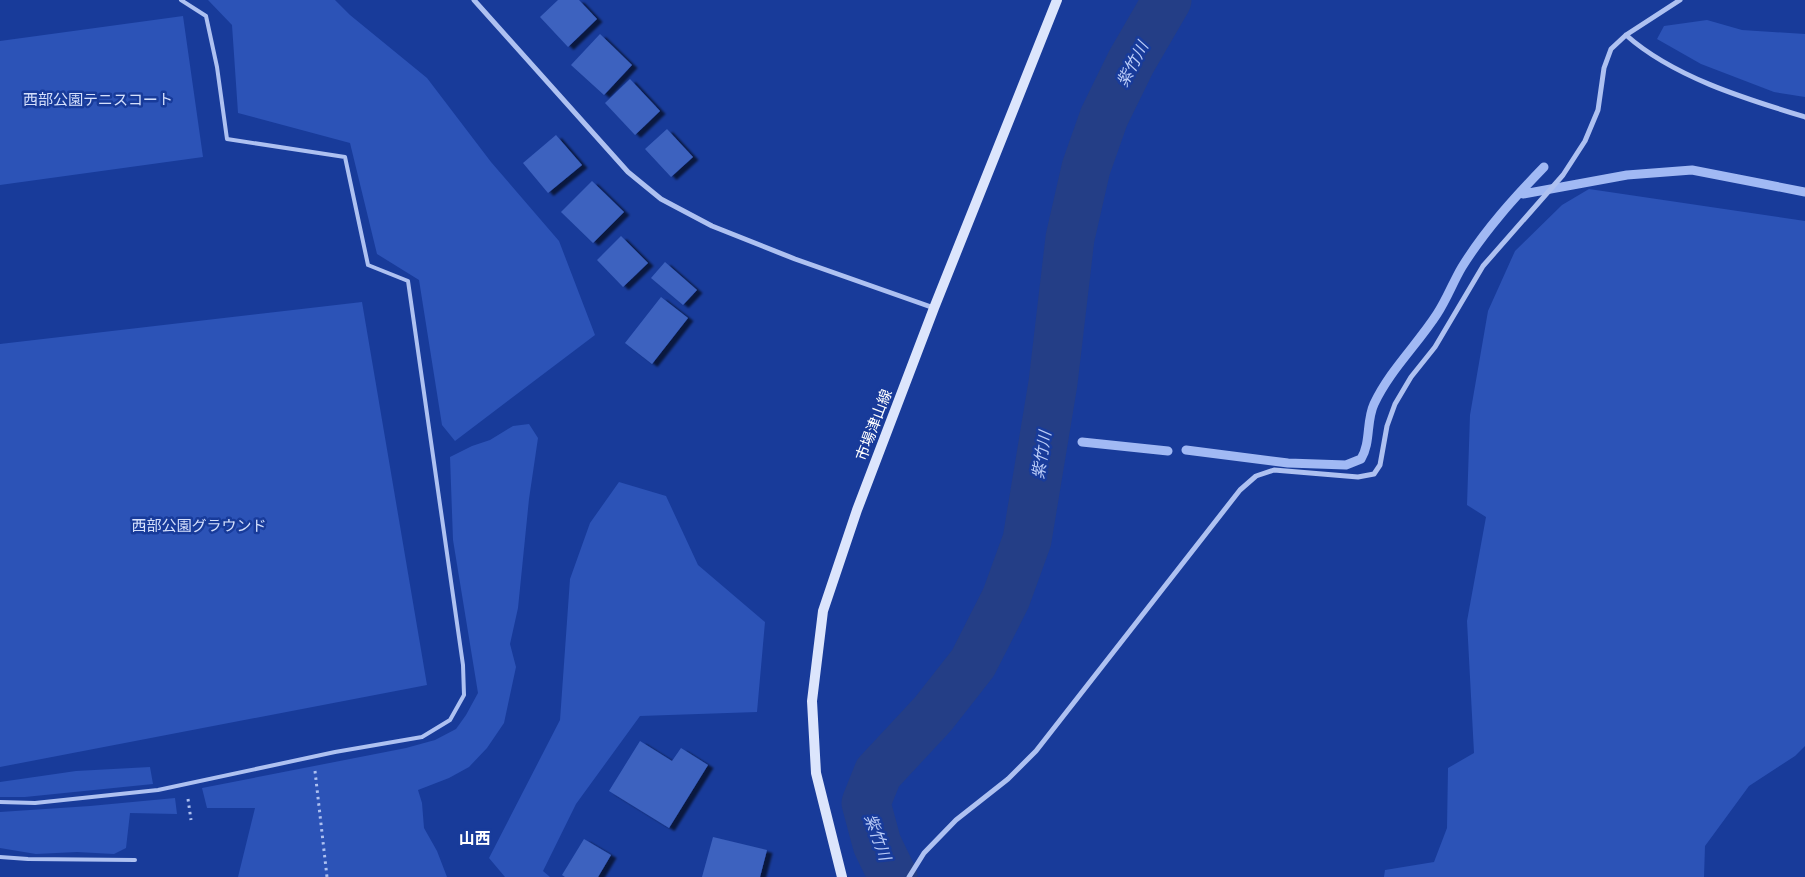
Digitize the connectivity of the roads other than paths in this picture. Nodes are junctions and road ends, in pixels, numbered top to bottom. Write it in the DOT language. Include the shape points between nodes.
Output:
graph roads {
  1 [pos="181,0"];
  2 [pos="474,0"];
  3 [pos="1057,0"];
  4 [pos="1680,0"];
  5 [pos="1626,35"];
  6 [pos="1805,117"];
  7 [pos="934,308"];
  8 [pos="0,802"];
  9 [pos="0,857"];
  10 [pos="135,860"];
  11 [pos="842,877"];
  12 [pos="909,877"];
  1 -- 8 [label="lane" via="206,16 227,138 345,157 368,265 408,281 464,694 450,720 422,737 158,790 35,803"];
  2 -- 7 [label="street" via="628,172 661,199 712,226"];
  3 -- 7 [label="main road, 市場津山線"];
  4 -- 5 [label="street"];
  5 -- 6 [label="street" via="1642,50 1679,70 1751,101"];
  5 -- 12 [label="street" via="1611,49 1604,68 1598,110 1585,141 1563,175 1483,266 1435,347 1411,377 1395,404 1387,426 1380,465 1374,474 1358,477 1274,470 1256,476 1240,490 1036,751 1008,779 956,820 924,853"];
  7 -- 11 [label="main road, 市場津山線" via="823,611 812,701 816,773"];
  9 -- 10 [label="lane"];
}
